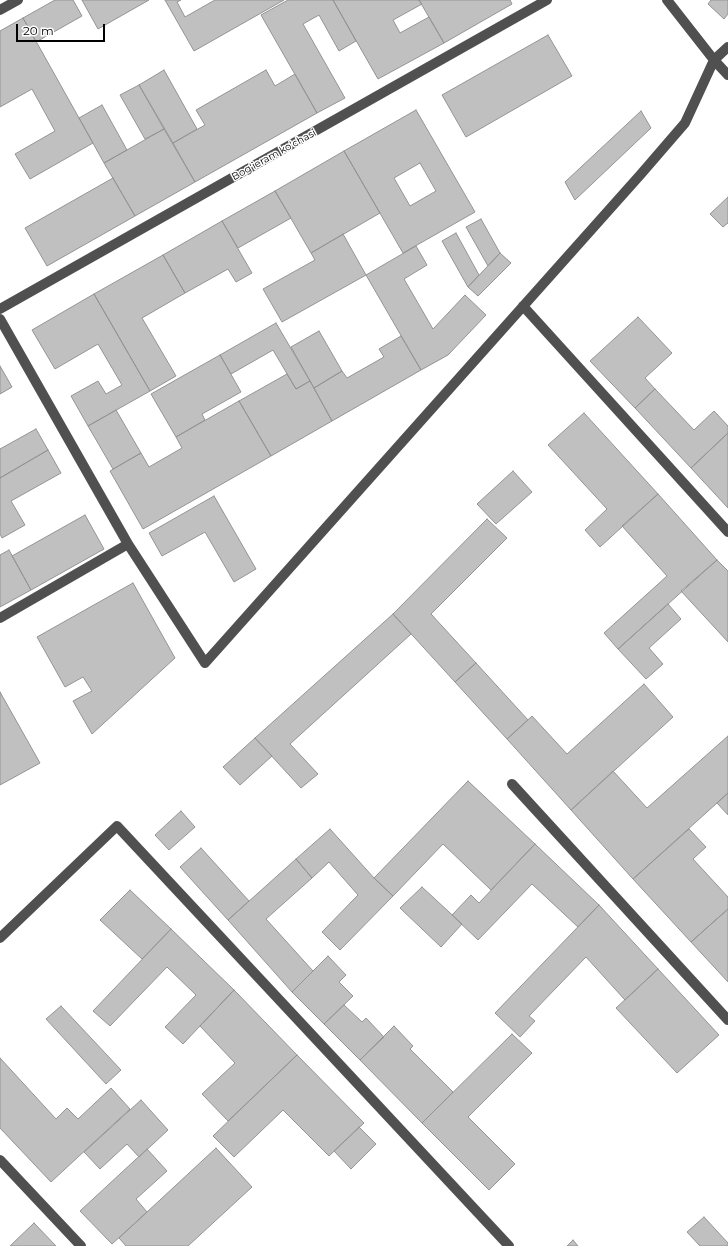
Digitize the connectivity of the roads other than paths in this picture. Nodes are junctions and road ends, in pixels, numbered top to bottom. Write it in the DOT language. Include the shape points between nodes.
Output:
graph roads {
  1 [pos="18,0"];
  2 [pos="547,0"];
  3 [pos="667,0"];
  4 [pos="0,10"];
  5 [pos="728,47"];
  6 [pos="714,60"];
  7 [pos="728,75"];
  8 [pos="523,306"];
  9 [pos="0,309"];
  10 [pos="0,319"];
  11 [pos="728,532"];
  12 [pos="128,544"];
  13 [pos="0,618"];
  14 [pos="512,784"];
  15 [pos="0,938"];
  16 [pos="728,1020"];
  17 [pos="0,1160"];
  18 [pos="81,1246"];
  19 [pos="510,1246"];
  1 -- 4 [label="street"];
  2 -- 9 [label="street, Bogʻieram koʻchasi"];
  3 -- 6 [label="street"];
  5 -- 6 [label="street"];
  6 -- 7 [label="street"];
  6 -- 8 [label="street" via="685,123"];
  8 -- 11 [label="street"];
  8 -- 12 [label="street" via="205,663"];
  10 -- 12 [label="street"];
  12 -- 13 [label="street"];
  14 -- 16 [label="street"];
  15 -- 19 [label="street" via="117,826"];
  17 -- 18 [label="street"];
}
